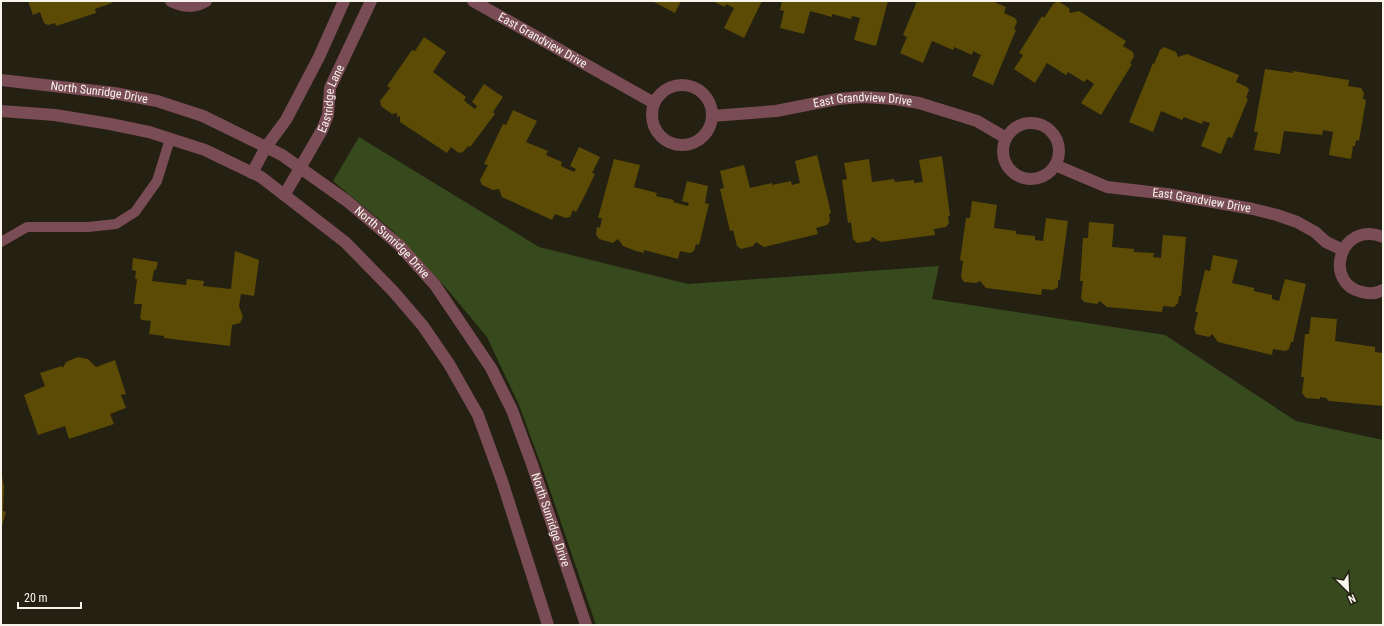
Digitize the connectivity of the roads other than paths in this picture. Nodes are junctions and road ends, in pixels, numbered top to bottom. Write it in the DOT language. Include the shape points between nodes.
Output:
graph roads {
  1 [pos="171,1"];
  2 [pos="206,1"];
  3 [pos="344,1"];
  4 [pos="371,1"];
  5 [pos="473,1"];
  6 [pos="1,80"];
  7 [pos="654,104"];
  8 [pos="1,111"];
  9 [pos="712,116"];
  10 [pos="1006,138"];
  11 [pos="170,139"];
  12 [pos="266,147"];
  13 [pos="1055,165"];
  14 [pos="300,167"];
  15 [pos="252,173"];
  16 [pos="285,194"];
  17 [pos="1383,237"];
  18 [pos="1,242"];
  19 [pos="1343,250"];
  20 [pos="1383,290"];
  21 [pos="548,625"];
  22 [pos="586,625"];
  1 -- 2 [label="street" via="189,7"];
  3 -- 12 [label="street, Eastridge Lane" via="319,57 286,120"];
  4 -- 14 [label="street, Eastridge Lane" via="330,88 328,115 322,130"];
  5 -- 7 [label="street, East Grandview Drive"];
  6 -- 12 [label="street, North Sunridge Drive" via="114,93 157,101 203,116"];
  7 -- 9 [label="street" via="666,90 684,85 701,92 709,103"];
  7 -- 9 [label="street" via="652,114 658,133 676,144 686,144 700,138 710,126"];
  8 -- 11 [label="street" via="63,117 149,132"];
  9 -- 10 [label="street, East Grandview Drive" via="776,111 837,99 895,99 919,103 977,121"];
  10 -- 13 [label="street" via="1003,147 1006,164 1018,176 1034,179 1050,172"];
  10 -- 13 [label="street" via="1018,126 1027,124 1044,127 1051,132 1058,148"];
  11 -- 15 [label="street" via="205,150"];
  11 -- 18 [label="lane" via="157,181 134,212 116,224 27,227"];
  12 -- 14 [label="street, North Sunridge Drive" via="282,154"];
  12 -- 15 [label="street, Eastridge Lane"];
  13 -- 19 [label="street, East Grandview Drive" via="1107,187 1253,209 1277,215 1297,222 1326,242"];
  14 -- 16 [label="street, Eastridge Lane"];
  14 -- 22 [label="street, North Sunridge Drive" via="399,245 435,285 491,368 512,410 532,464"];
  15 -- 16 [label="street"];
  16 -- 21 [label="street" via="345,242 393,291 424,326 449,364 478,415"];
  17 -- 19 [label="street" via="1376,234 1356,236"];
  19 -- 20 [label="street" via="1340,270 1350,287 1369,294"];
}
